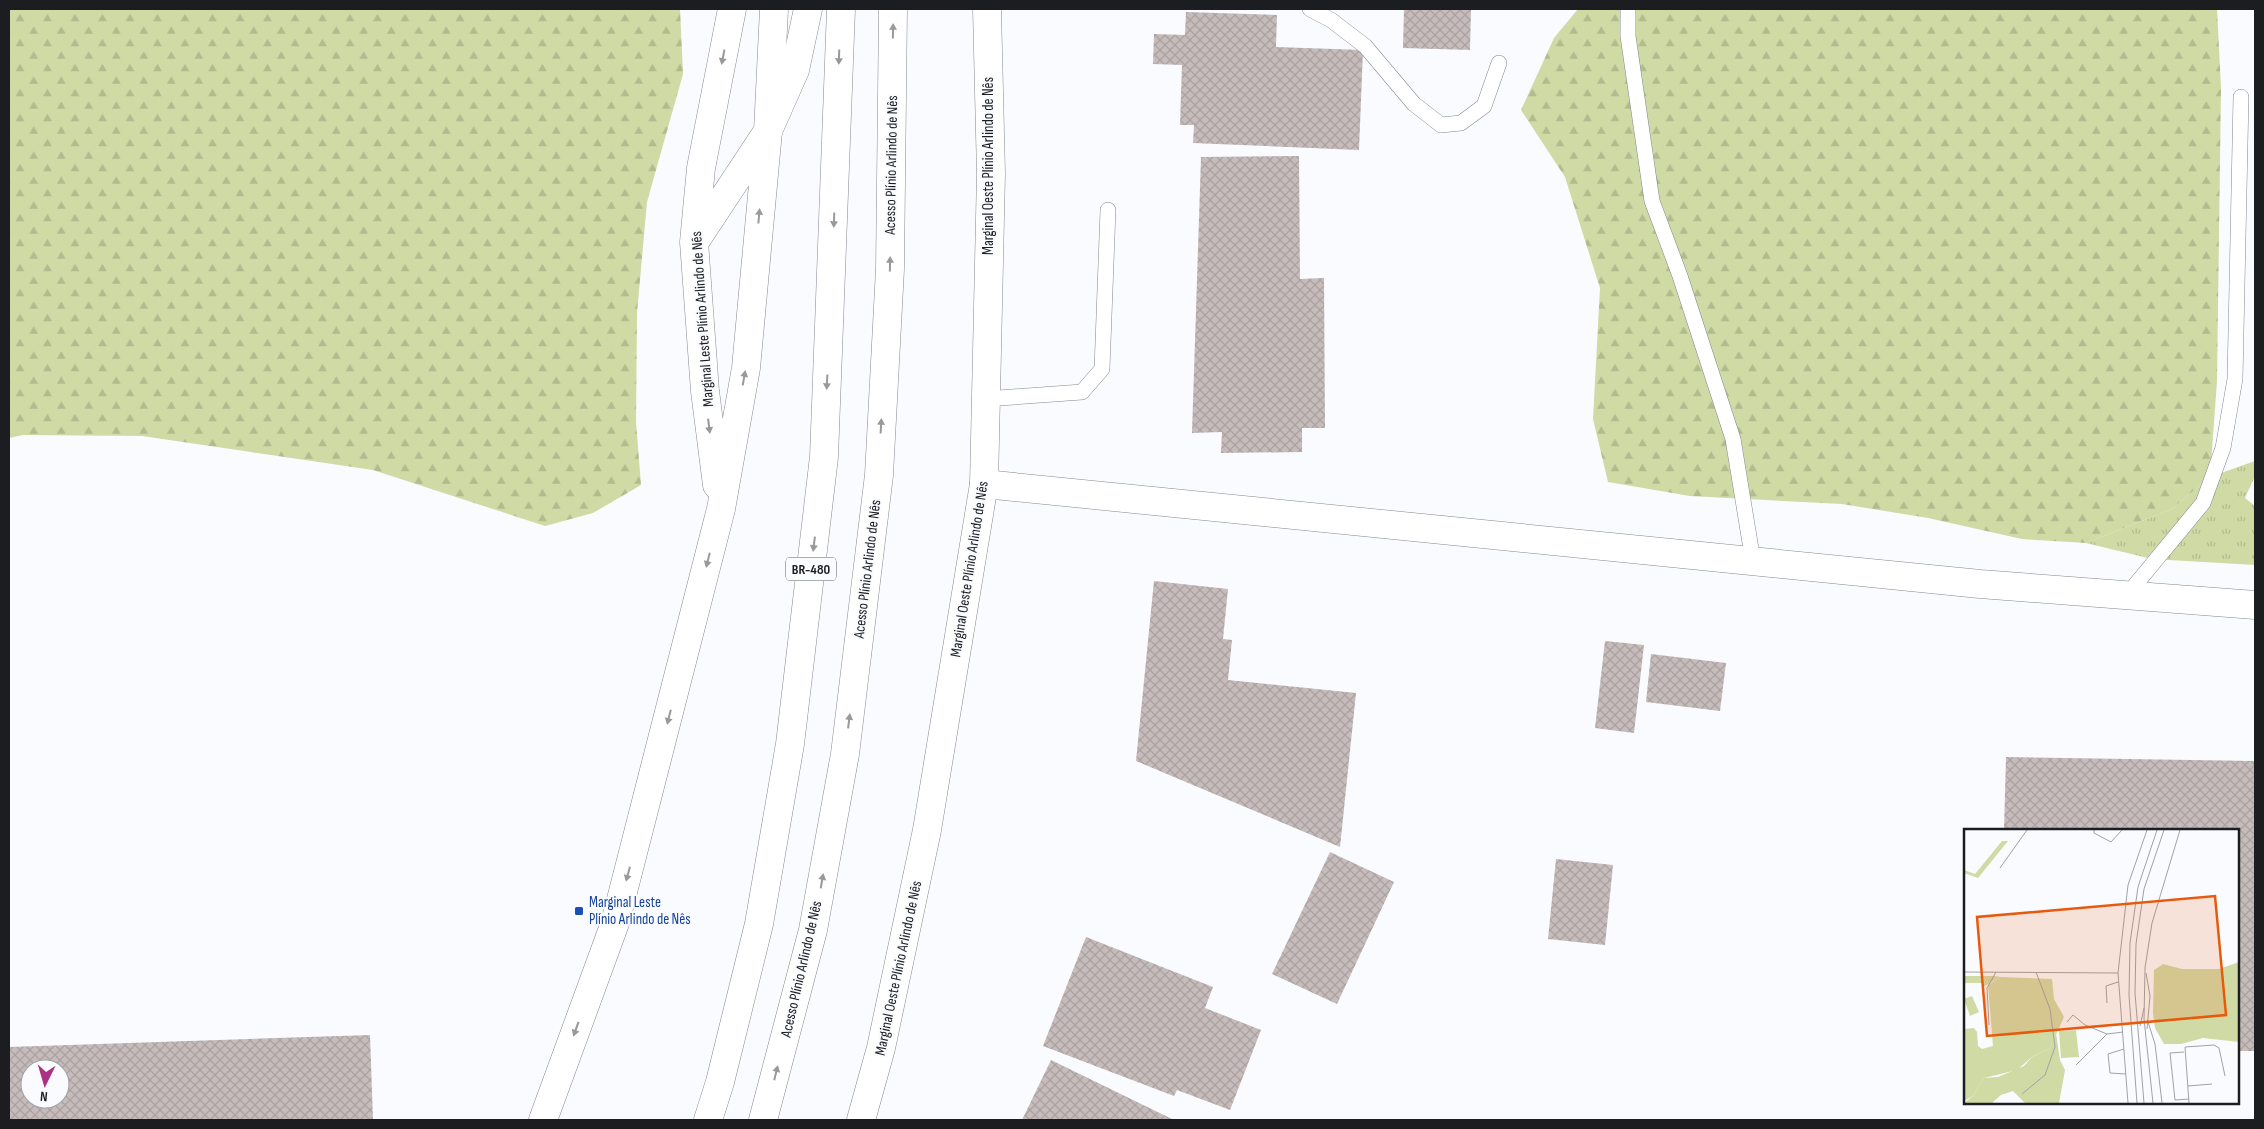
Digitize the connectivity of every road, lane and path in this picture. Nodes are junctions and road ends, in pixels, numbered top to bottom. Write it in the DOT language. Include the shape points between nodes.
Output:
graph roads {
  1 [pos="732,9"];
  2 [pos="774,9"];
  3 [pos="808,9"];
  4 [pos="841,9"];
  5 [pos="893,9"];
  6 [pos="987,9"];
  7 [pos="1310,9"];
  8 [pos="1628,9"];
  9 [pos="1499,63"];
  10 [pos="2241,97"];
  11 [pos="768,131"];
  12 [pos="1108,210"];
  13 [pos="694,242"];
  14 [pos="986,398"];
  15 [pos="984,484"];
  16 [pos="720,512"];
  17 [pos="1753,561"];
  18 [pos="2126,596"];
  19 [pos="2255,605"];
  20 [pos="543,1120"];
  21 [pos="708,1120"];
  22 [pos="763,1120"];
  23 [pos="861,1120"];
  1 -- 13 [label="main road, Marginal Leste Plínio Arlindo de Nês, one-way" via="701,168"];
  2 -- 11 [label="main road, Marginal Leste Plínio Arlindo de Nês"];
  3 -- 11 [label="main road" via="795,70"];
  4 -- 21 [label="main road, BR-480, one-way" via="824,457 791,734 759,924"];
  22 -- 5 [label="main road, Acesso Plínio Arlindo de Nês, one-way" via="813,930 843,764 878,484 890,269"];
  6 -- 14 [label="main road, Marginal Oeste Plínio Arlindo de Nês" via="991,174"];
  7 -- 9 [label="lane" via="1331,20 1365,46 1414,104 1442,125 1461,123 1484,106"];
  8 -- 17 [label="lane" via="1628,36 1652,201 1733,439"];
  10 -- 18 [label="lane" via="2235,379 2222,448 2203,503"];
  11 -- 13 [label="main road"];
  16 -- 11 [label="main road, Marginal Leste Plínio Arlindo de Nês, one-way" via="746,368"];
  12 -- 14 [label="lane" via="1102,369 1082,392"];
  13 -- 16 [label="main road, Marginal Leste Plínio Arlindo de Nês, one-way" via="705,391"];
  14 -- 15 [label="main road, Marginal Oeste Plínio Arlindo de Nês"];
  15 -- 17 [label="main road"];
  15 -- 23 [label="main road, Marginal Oeste Plínio Arlindo de Nês" via="928,830 881,1048"];
  16 -- 20 [label="main road, Marginal Leste Plínio Arlindo de Nês, one-way" via="615,923"];
  17 -- 18 [label="main road"];
  18 -- 19 [label="main road"];
}
